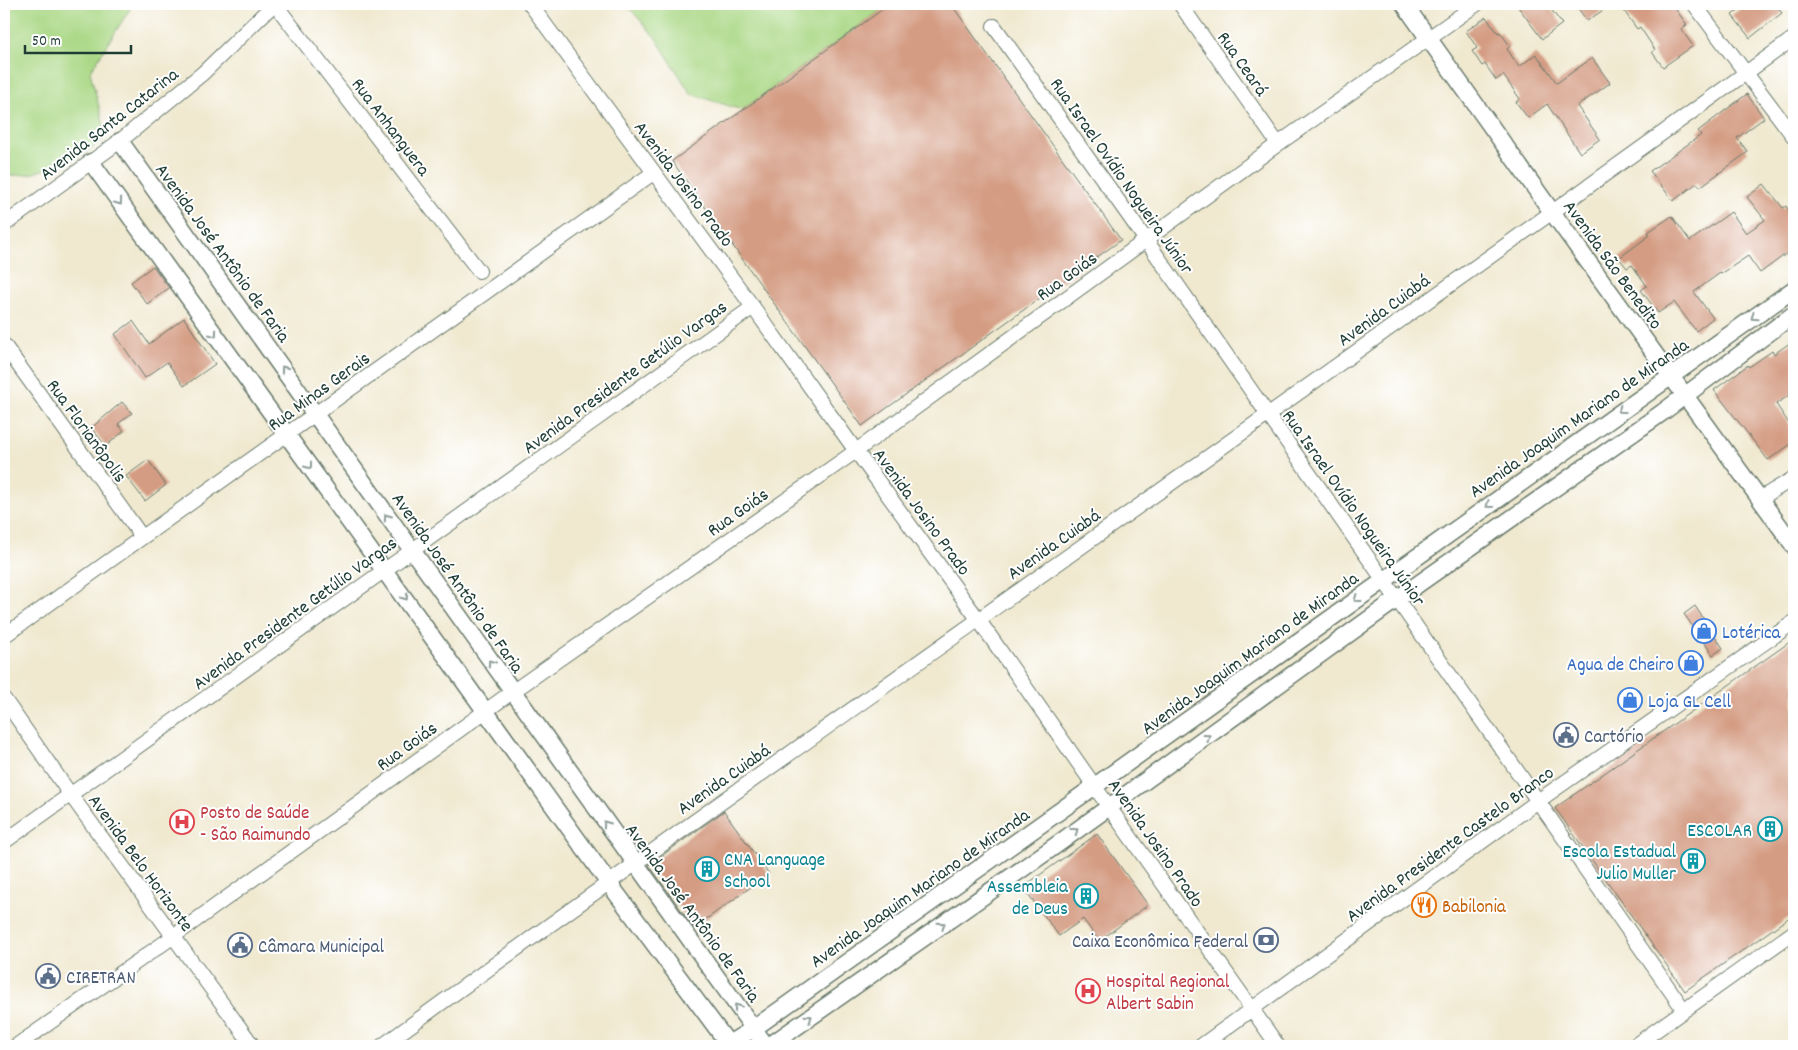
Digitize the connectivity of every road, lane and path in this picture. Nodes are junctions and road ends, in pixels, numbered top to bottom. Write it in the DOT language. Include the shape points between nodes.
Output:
graph roads {
  1 [pos="274,4"];
  2 [pos="530,4"];
  3 [pos="1180,4"];
  4 [pos="1404,4"];
  5 [pos="1477,4"];
  6 [pos="1694,4"];
  7 [pos="994,26"];
  8 [pos="1428,38"];
  9 [pos="1794,38"];
  10 [pos="1746,72"];
  11 [pos="1794,137"];
  12 [pos="120,141"];
  13 [pos="1278,144"];
  14 [pos="91,162"];
  15 [pos="654,173"];
  16 [pos="1552,212"];
  17 [pos="4,225"];
  18 [pos="1146,240"];
  19 [pos="478,271"];
  20 [pos="1794,289"];
  21 [pos="753,307"];
  22 [pos="1794,314"];
  23 [pos="4,345"];
  24 [pos="1670,375"];
  25 [pos="1685,395"];
  26 [pos="316,414"];
  27 [pos="1268,414"];
  28 [pos="286,436"];
  29 [pos="856,451"];
  30 [pos="1537,470"];
  31 [pos="1794,478"];
  32 [pos="1552,490"];
  33 [pos="1761,498"];
  34 [pos="142,537"];
  35 [pos="1794,546"];
  36 [pos="411,551"];
  37 [pos="385,570"];
  38 [pos="1384,580"];
  39 [pos="1397,599"];
  40 [pos="978,619"];
  41 [pos="1794,622"];
  42 [pos="4,636"];
  43 [pos="512,692"];
  44 [pos="4,699"];
  45 [pos="485,710"];
  46 [pos="1094,787"];
  47 [pos="70,794"];
  48 [pos="1538,801"];
  49 [pos="1109,807"];
  50 [pos="4,842"];
  51 [pos="635,864"];
  52 [pos="977,870"];
  53 [pos="608,882"];
  54 [pos="993,890"];
  55 [pos="1794,932"];
  56 [pos="174,936"];
  57 [pos="1252,1010"];
  58 [pos="1684,1010"];
  59 [pos="753,1029"];
  60 [pos="728,1045"];
  61 [pos="16,1046"];
  62 [pos="253,1046"];
  63 [pos="382,1046"];
  64 [pos="768,1046"];
  65 [pos="1201,1046"];
  66 [pos="1278,1046"];
  67 [pos="1634,1046"];
  1 -- 12 [label="street, Avenida Santa Catarina" via="203,73"];
  1 -- 19 [label="street, Rua Anhanguera"];
  2 -- 15 [label="street, Avenida Josino Prado"];
  3 -- 13 [label="street, Rua Ceará"];
  4 -- 8 [label="street, Avenida São Benedito"];
  5 -- 8 [label="street, Rua Goiás"];
  6 -- 10 [label="street"];
  7 -- 18 [label="street, Rua Israel Ovídio Nogueira Júnior"];
  8 -- 13 [label="street, Rua Goiás"];
  8 -- 16 [label="street, Avenida São Benedito"];
  9 -- 10 [label="street, Avenida Cuiabá"];
  10 -- 11 [label="street"];
  10 -- 16 [label="street, Avenida Cuiabá"];
  12 -- 14 [label="street, Avenida Santa Catarina"];
  26 -- 12 [label="street, Avenida José Antônio de Faria, one-way"];
  13 -- 18 [label="street, Rua Goiás"];
  14 -- 17 [label="street, Avenida Santa Catarina"];
  14 -- 28 [label="street, one-way"];
  15 -- 21 [label="street, Avenida Josino Prado"];
  15 -- 26 [label="street, Rua Minas Gerais"];
  16 -- 24 [label="street, Avenida São Benedito"];
  16 -- 27 [label="street, Avenida Cuiabá"];
  18 -- 27 [label="street, Rua Israel Ovídio Nogueira Júnior"];
  18 -- 29 [label="street, Rua Goiás"];
  20 -- 24 [label="street, Avenida Joaquim Mariano de Miranda, one-way"];
  21 -- 29 [label="street, Avenida Josino Prado"];
  21 -- 36 [label="street, Avenida Presidente Getúlio Vargas"];
  22 -- 25 [label="street"];
  23 -- 34 [label="street, Rua Florianôpolis"];
  24 -- 25 [label="street, Avenida São Benedito"];
  24 -- 30 [label="street, Avenida Joaquim Mariano de Miranda, one-way"];
  25 -- 32 [label="street"];
  25 -- 33 [label="street, Avenida São Benedito"];
  26 -- 28 [label="street, Rua Minas Gerais"];
  36 -- 26 [label="street, Avenida José Antônio de Faria, one-way"];
  27 -- 38 [label="street, Rua Israel Ovídio Nogueira Júnior"];
  27 -- 40 [label="street, Avenida Cuiabá"];
  28 -- 34 [label="street, Rua Minas Gerais"];
  28 -- 37 [label="street, one-way"];
  29 -- 40 [label="street, Avenida Josino Prado"];
  29 -- 43 [label="street, Rua Goiás"];
  30 -- 32 [label="street"];
  30 -- 38 [label="street, Avenida Joaquim Mariano de Miranda, one-way"];
  31 -- 33 [label="street"];
  32 -- 39 [label="street"];
  33 -- 35 [label="street, Avenida São Benedito"];
  34 -- 42 [label="street, Rua Minas Gerais"];
  36 -- 37 [label="street, Avenida Presidente Getúlio Vargas"];
  43 -- 36 [label="street, Avenida José Antônio de Faria, one-way"];
  37 -- 45 [label="street, one-way"];
  37 -- 47 [label="street, Avenida Presidente Getúlio Vargas"];
  38 -- 39 [label="street, Rua Israel Ovídio Nogueira Júnior"];
  38 -- 46 [label="street, Avenida Joaquim Mariano de Miranda, one-way"];
  39 -- 48 [label="street, Rua Israel Ovídio Nogueira Júnior"];
  49 -- 39 [label="street, one-way"];
  40 -- 46 [label="street, Avenida Josino Prado"];
  40 -- 51 [label="street, Avenida Cuiabá"];
  41 -- 48 [label="street, Avenida Presidente Castelo Branco"];
  43 -- 45 [label="street, Rua Goiás"];
  51 -- 43 [label="street, Avenida José Antônio de Faria, one-way"];
  44 -- 47 [label="street, Avenida Belo Horizonte"];
  45 -- 53 [label="street"];
  45 -- 56 [label="street, Rua Goiás"];
  46 -- 49 [label="street, Avenida Josino Prado"];
  46 -- 52 [label="street, Avenida Joaquim Mariano de Miranda"];
  47 -- 50 [label="street, Avenida Presidente Getúlio Vargas"];
  47 -- 56 [label="street, Avenida Belo Horizonte"];
  48 -- 57 [label="street, Avenida Presidente Castelo Branco"];
  48 -- 58 [label="street, Rua Israel Ovídio Nogueira Júnior"];
  54 -- 49 [label="street, one-way"];
  49 -- 57 [label="street, Avenida Josino Prado"];
  51 -- 53 [label="street, Avenida Cuiabá"];
  59 -- 51 [label="street, Avenida José Antônio de Faria, one-way"];
  52 -- 54 [label="street"];
  52 -- 59 [label="street, Avenida Joaquim Mariano de Miranda"];
  53 -- 60 [label="street"];
  53 -- 63 [label="street, Avenida Cuiabá"];
  64 -- 54 [label="street, one-way"];
  55 -- 58 [label="street"];
  56 -- 61 [label="street, Rua Goiás"];
  56 -- 62 [label="street, Avenida Belo Horizonte"];
  57 -- 65 [label="street, Avenida Presidente Castelo Branco"];
  57 -- 66 [label="street, Avenida Josino Prado"];
  58 -- 67 [label="street"];
  59 -- 60 [label="street, Avenida Joaquim Mariano de Miranda"];
  59 -- 64 [label="street, Avenida José Antônio de Faria"];
}
